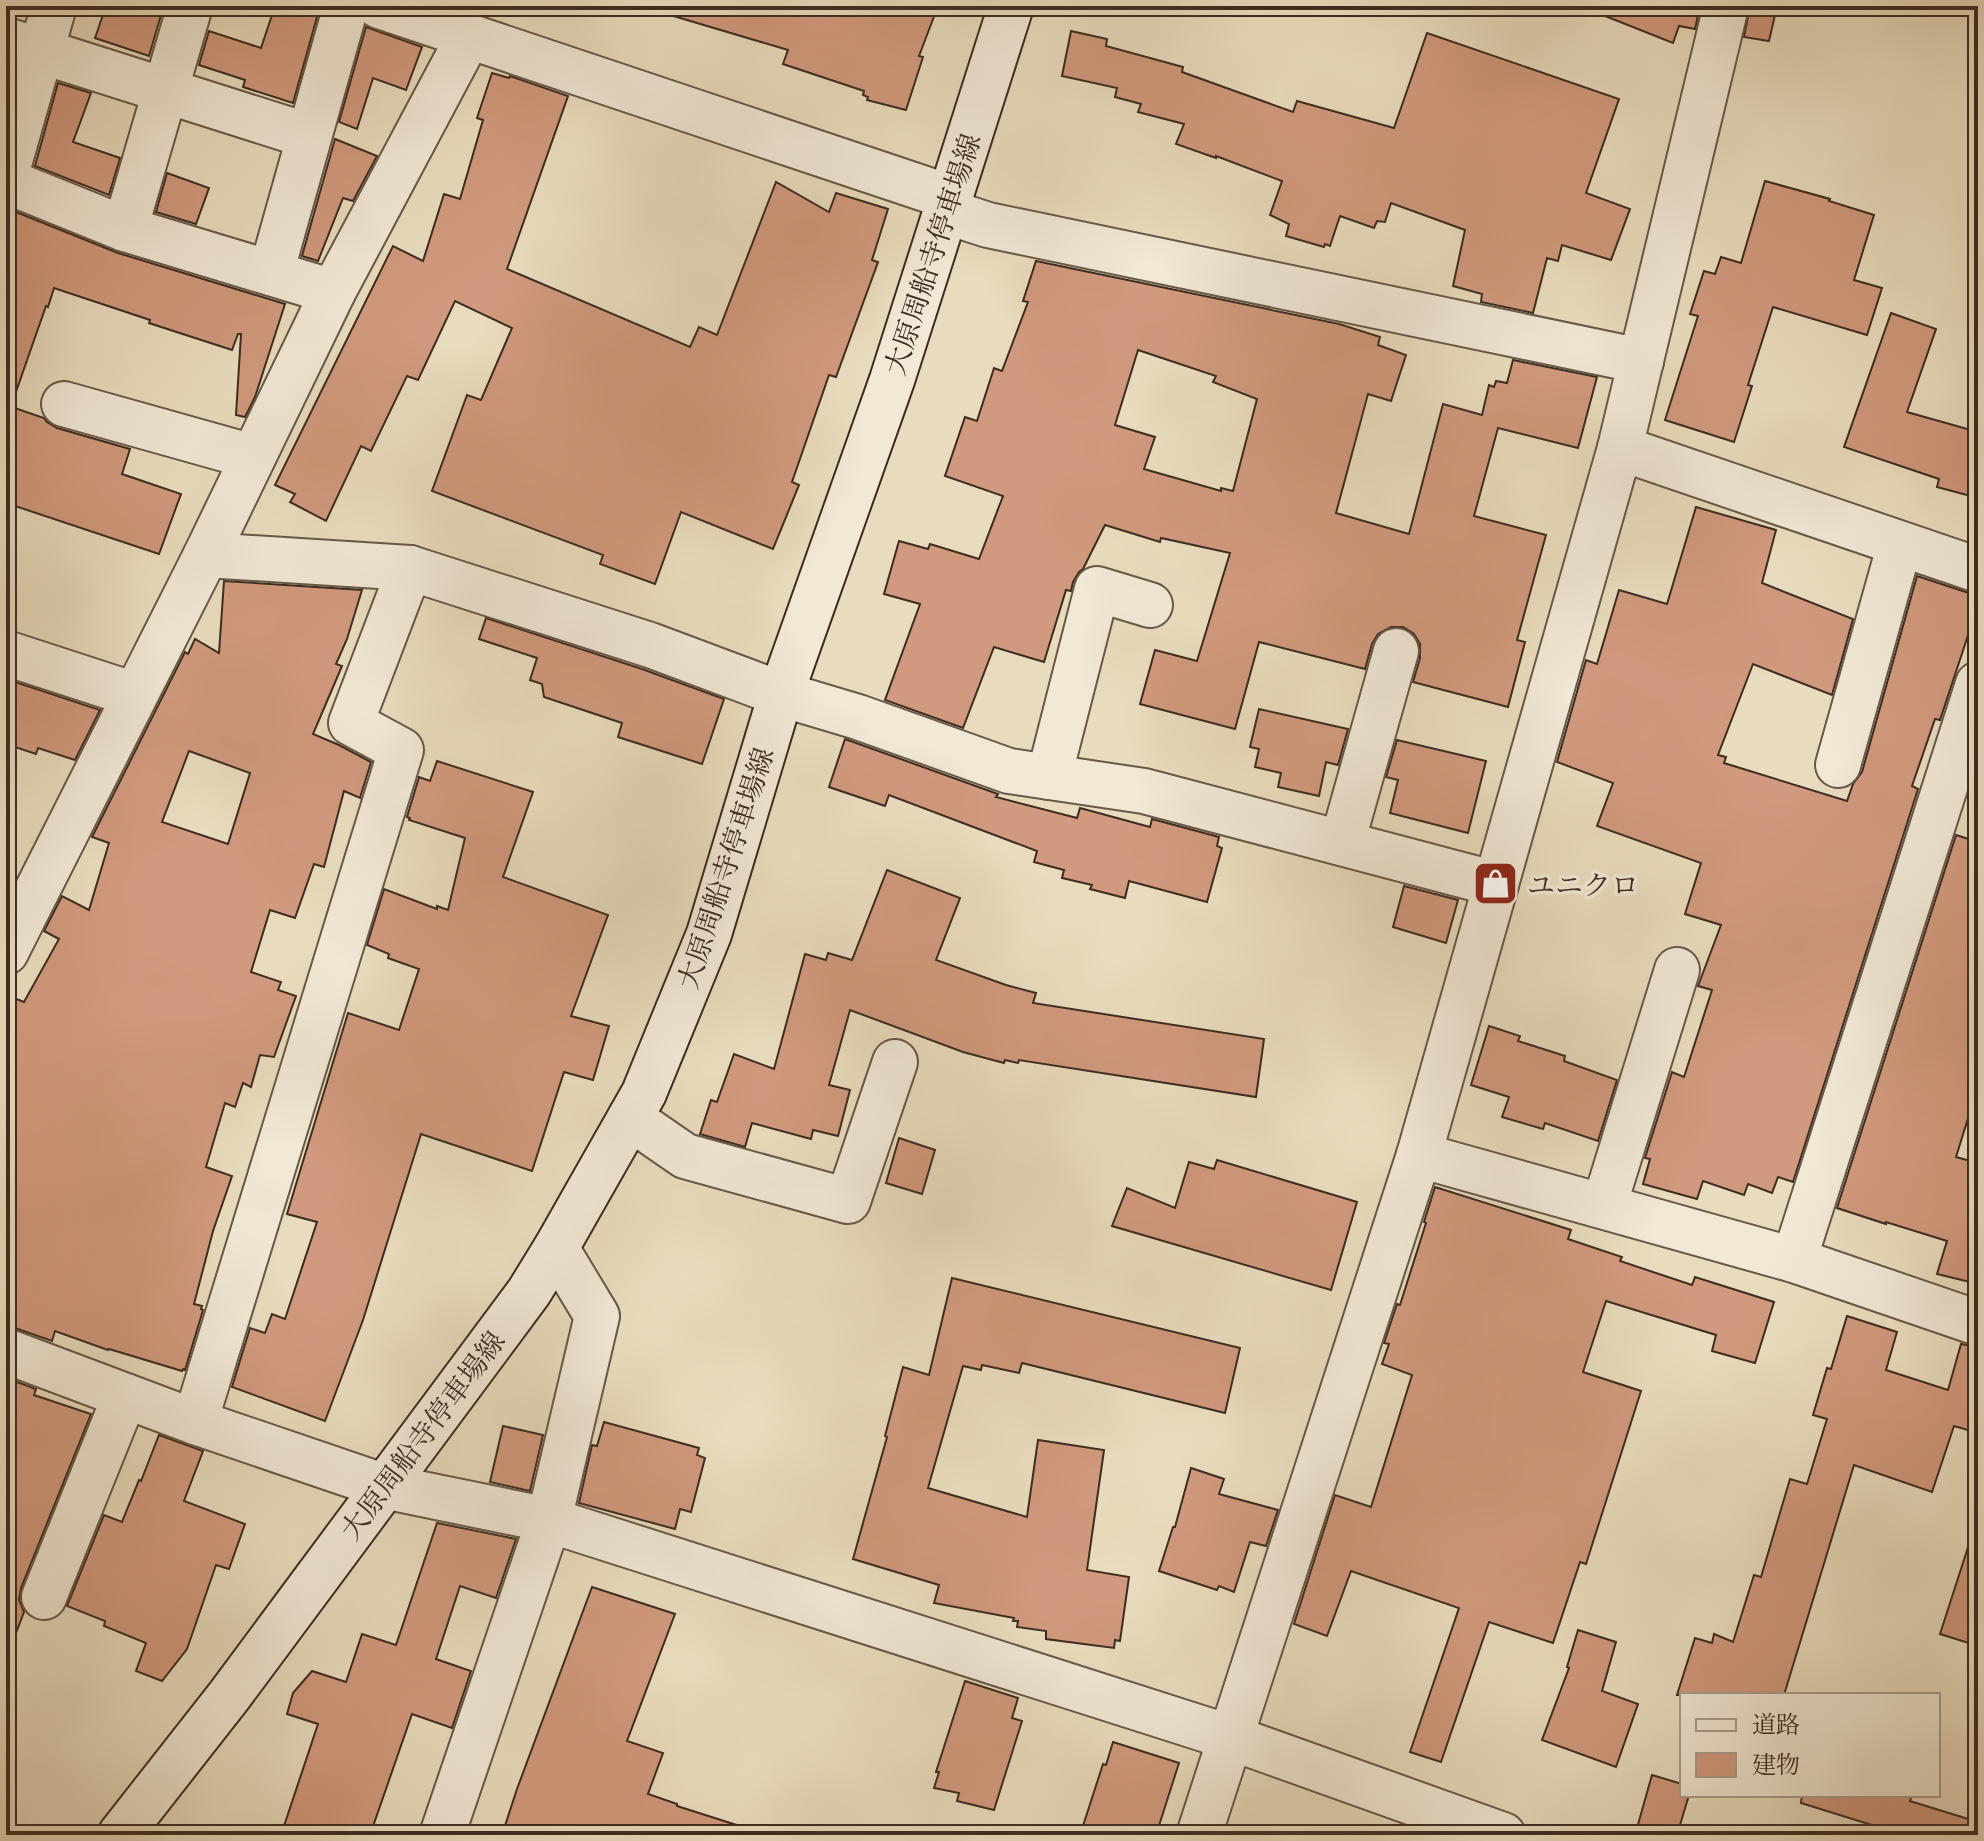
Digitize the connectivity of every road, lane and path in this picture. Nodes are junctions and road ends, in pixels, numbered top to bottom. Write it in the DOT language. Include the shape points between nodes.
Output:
graph roads {
  1 [pos="54,6"];
  2 [pos="190,6"];
  3 [pos="346,6"];
  4 [pos="379,6"];
  5 [pos="1011,6"];
  6 [pos="1726,6"];
  7 [pos="469,36"];
  8 [pos="24,45"];
  9 [pos="166,89"];
  10 [pos="309,136"];
  11 [pos="6,175"];
  12 [pos="6,181"];
  13 [pos="947,204"];
  14 [pos="125,229"];
  15 [pos="271,273"];
  16 [pos="333,292"];
  17 [pos="1641,361"];
  18 [pos="64,404"];
  19 [pos="1620,448"];
  20 [pos="253,457"];
  21 [pos="1900,544"];
  22 [pos="206,555"];
  23 [pos="410,568"];
  24 [pos="1978,570"];
  25 [pos="1150,605"];
  26 [pos="1396,651"];
  27 [pos="6,653"];
  28 [pos="1978,684"];
  29 [pos="781,694"];
  30 [pos="135,695"];
  31 [pos="1838,765"];
  32 [pos="1049,777"];
  33 [pos="1342,843"];
  34 [pos="1496,884"];
  35 [pos="6,952"];
  36 [pos="1677,970"];
  37 [pos="895,1062"];
  38 [pos="630,1118"];
  39 [pos="1419,1155"];
  40 [pos="1604,1206"];
  41 [pos="556,1248"];
  42 [pos="1794,1260"];
  43 [pos="1978,1323"];
  44 [pos="6,1351"];
  45 [pos="125,1396"];
  46 [pos="195,1422"];
  47 [pos="383,1486"];
  48 [pos="549,1520"];
  49 [pos="44,1597"];
  50 [pos="1232,1738"];
  51 [pos="120,1835"];
  52 [pos="442,1835"];
  53 [pos="1199,1835"];
  54 [pos="1503,1835"];
  1 -- 8 [label="street"];
  2 -- 9 [label="street"];
  3 -- 10 [label="street"];
  4 -- 7 [label="street"];
  5 -- 13 [label="street, 大原周船寺停車場線"];
  6 -- 17 [label="street"];
  7 -- 13 [label="street"];
  7 -- 16 [label="street"];
  8 -- 9 [label="street"];
  8 -- 11 [label="street"];
  9 -- 10 [label="street"];
  9 -- 14 [label="street"];
  10 -- 15 [label="street"];
  12 -- 14 [label="street"];
  13 -- 17 [label="street" via="988,225"];
  13 -- 29 [label="street, 大原周船寺停車場線" via="892,380"];
  14 -- 15 [label="street"];
  15 -- 16 [label="street"];
  16 -- 20 [label="street"];
  17 -- 19 [label="street"];
  18 -- 20 [label="street"];
  19 -- 21 [label="street"];
  19 -- 34 [label="street"];
  20 -- 22 [label="street"];
  21 -- 24 [label="street"];
  21 -- 31 [label="street"];
  22 -- 23 [label="street"];
  22 -- 30 [label="street"];
  23 -- 29 [label="street" via="650,645"];
  23 -- 46 [label="street" via="351,723 401,750"];
  25 -- 32 [label="street" via="1097,589"];
  26 -- 33 [label="street"];
  27 -- 30 [label="street"];
  28 -- 42 [label="street"];
  29 -- 32 [label="street" via="1009,771"];
  29 -- 38 [label="street, 大原周船寺停車場線" via="709,934"];
  30 -- 35 [label="street"];
  32 -- 33 [label="street" via="1144,791"];
  33 -- 34 [label="street"];
  34 -- 39 [label="street"];
  36 -- 40 [label="street"];
  37 -- 38 [label="street" via="848,1201 685,1156"];
  38 -- 41 [label="street, 大原周船寺停車場線"];
  39 -- 40 [label="street"];
  39 -- 50 [label="street"];
  40 -- 42 [label="street"];
  41 -- 47 [label="street, 大原周船寺停車場線" via="529,1292"];
  41 -- 48 [label="street" via="597,1316"];
  42 -- 43 [label="street"];
  44 -- 45 [label="street"];
  45 -- 46 [label="street"];
  45 -- 49 [label="street"];
  46 -- 47 [label="street"];
  47 -- 48 [label="street"];
  47 -- 51 [label="street, 大原周船寺停車場線"];
  48 -- 50 [label="street"];
  48 -- 52 [label="street"];
  50 -- 53 [label="street"];
  50 -- 54 [label="street"];
}
